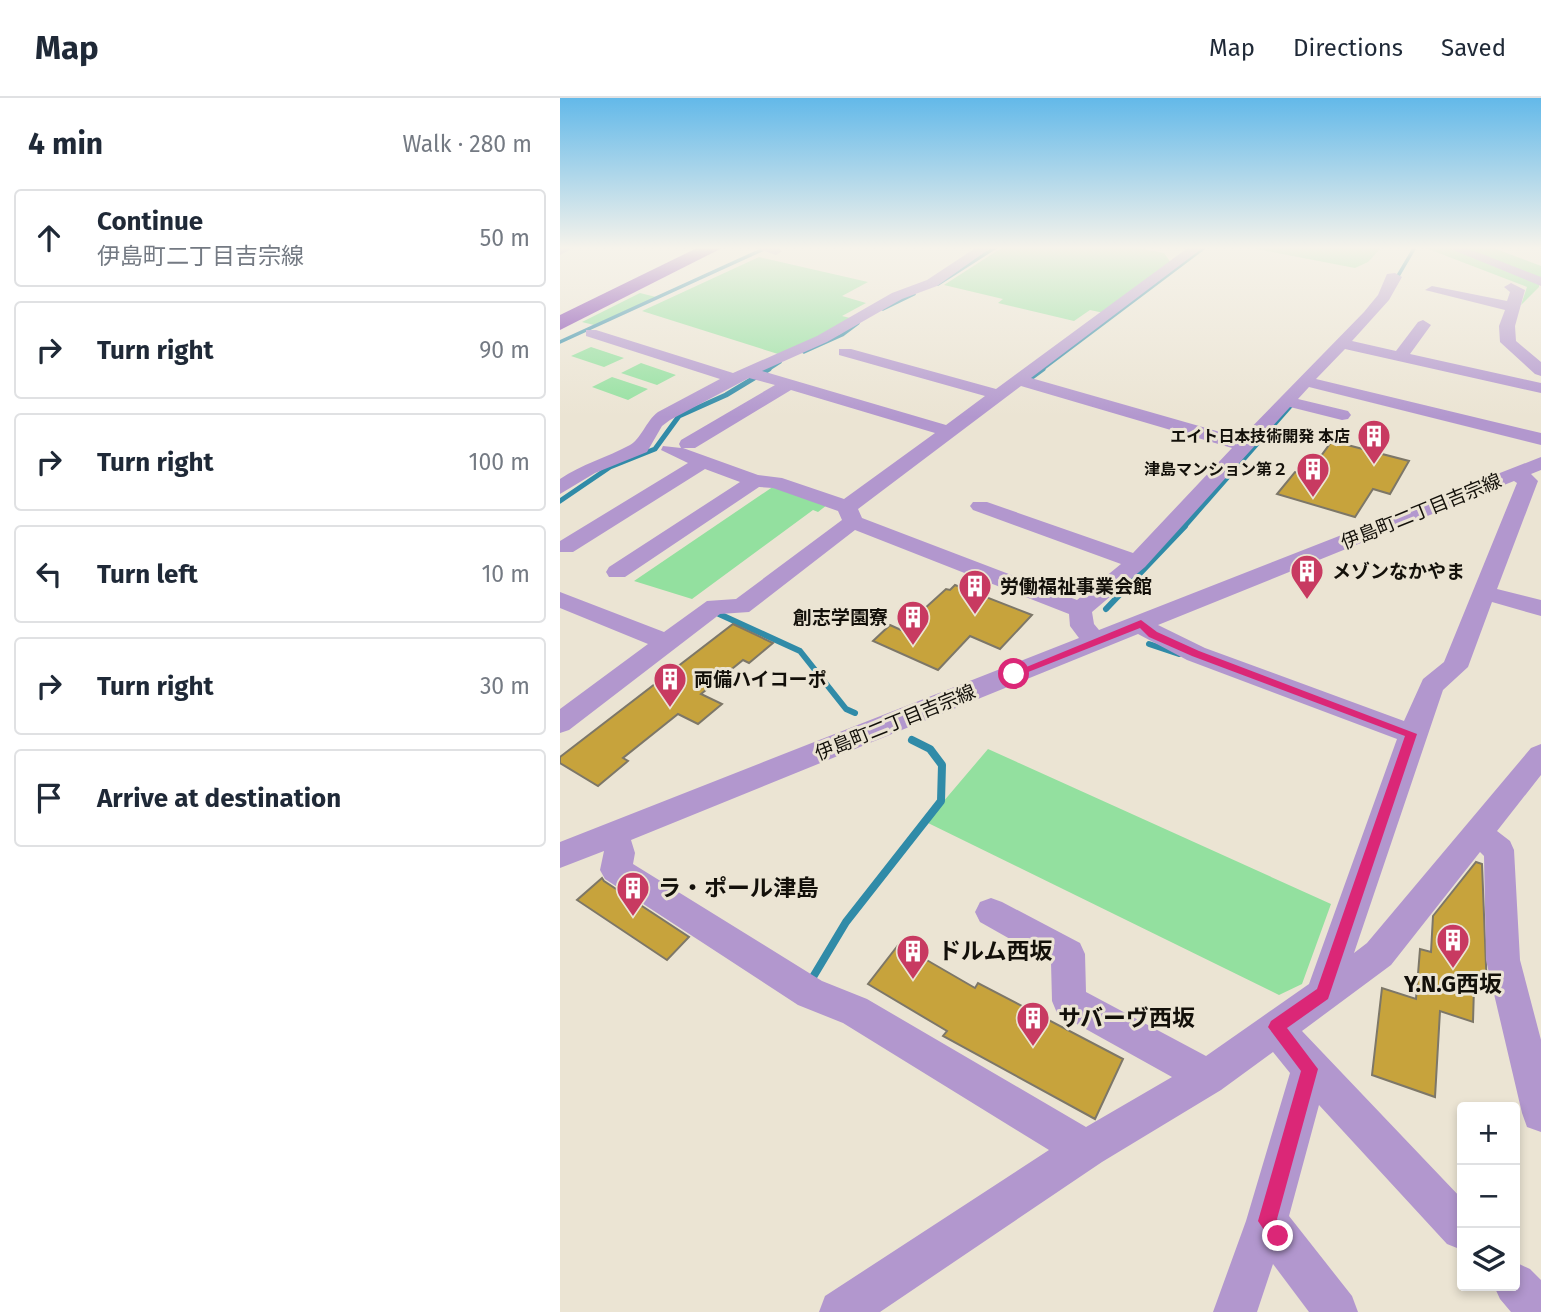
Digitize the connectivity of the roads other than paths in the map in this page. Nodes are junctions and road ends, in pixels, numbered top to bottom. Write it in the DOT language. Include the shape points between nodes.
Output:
graph roads {
  1 [pos="581,304"];
  2 [pos="599,304"];
  3 [pos="890,304"];
  4 [pos="1125,304"];
  5 [pos="1378,304"];
  6 [pos="1497,304"];
  7 [pos="1514,304"];
  8 [pos="887,305"];
  9 [pos="1513,307"];
  10 [pos="910,310"];
  11 [pos="560,314"];
  12 [pos="560,323"];
  13 [pos="1423,325"];
  14 [pos="591,333"];
  15 [pos="865,340"];
  16 [pos="1340,343"];
  17 [pos="845,352"];
  18 [pos="1403,360"];
  19 [pos="1541,371"];
  20 [pos="749,375"];
  21 [pos="1023,382"];
  22 [pos="1308,382"];
  23 [pos="790,384"];
  24 [pos="1541,391"];
  25 [pos="876,394"];
  26 [pos="999,395"];
  27 [pos="1286,401"];
  28 [pos="859,405"];
  29 [pos="1342,415"];
  30 [pos="949,432"];
  31 [pos="1541,439"];
  32 [pos="1247,446"];
  33 [pos="679,447"];
  34 [pos="703,461"];
  35 [pos="777,471"];
  36 [pos="1532,475"];
  37 [pos="755,481"];
  38 [pos="560,488"];
  39 [pos="980,506"];
  40 [pos="851,512"];
  41 [pos="565,547"];
  42 [pos="1137,562"];
  43 [pos="617,572"];
  44 [pos="1485,593"];
  45 [pos="560,599"];
  46 [pos="1541,608"];
  47 [pos="1080,610"];
  48 [pos="1141,623"];
  49 [pos="1096,641"];
  50 [pos="667,643"];
  51 [pos="564,714"];
  52 [pos="1412,734"];
  53 [pos="1541,755"];
  54 [pos="614,833"];
  55 [pos="1478,835"];
  56 [pos="560,855"];
  57 [pos="990,912"];
  58 [pos="1323,993"];
  59 [pos="1276,1027"];
  60 [pos="1310,1069"];
  61 [pos="1208,1077"];
  62 [pos="1541,1113"];
  63 [pos="1088,1148"];
  64 [pos="1272,1228"];
  65 [pos="1461,1228"];
  66 [pos="1520,1289"];
  67 [pos="841,1312"];
  68 [pos="1235,1312"];
  69 [pos="1336,1312"];
  70 [pos="1541,1312"];
  1 -- 11 [label="highway"];
  2 -- 12 [label="highway"];
  3 -- 8 [label="street"];
  4 -- 21 [label="street"];
  5 -- 16 [label="street"];
  6 -- 9 [label="street"];
  7 -- 9 [label="street"];
  8 -- 10 [label="street"];
  8 -- 20 [label="street"];
  9 -- 19 [label="street" via="1508,342"];
  13 -- 18 [label="street"];
  14 -- 20 [label="street"];
  15 -- 21 [label="street"];
  16 -- 18 [label="street"];
  16 -- 22 [label="street"];
  17 -- 26 [label="street"];
  18 -- 24 [label="street"];
  20 -- 23 [label="street"];
  20 -- 38 [label="street" via="659,419 640,448 588,469"];
  21 -- 26 [label="street"];
  21 -- 32 [label="street"];
  22 -- 27 [label="street"];
  22 -- 31 [label="street"];
  23 -- 28 [label="street"];
  23 -- 33 [label="street"];
  25 -- 28 [label="street"];
  26 -- 30 [label="street"];
  27 -- 29 [label="street"];
  27 -- 32 [label="street"];
  28 -- 30 [label="street"];
  30 -- 40 [label="street"];
  32 -- 42 [label="street"];
  33 -- 34 [label="street"];
  34 -- 37 [label="street"];
  34 -- 41 [label="street"];
  35 -- 40 [label="street"];
  36 -- 44 [label="street"];
  36 -- 48 [label="street, 伊島町二丁目吉宗線"];
  37 -- 40 [label="street" via="775,482"];
  37 -- 43 [label="street"];
  39 -- 42 [label="street"];
  40 -- 47 [label="street"];
  40 -- 50 [label="street" via="741,607 715,606"];
  42 -- 47 [label="street"];
  44 -- 46 [label="street"];
  44 -- 52 [label="street" via="1455,667 1432,685"];
  45 -- 50 [label="street"];
  47 -- 49 [label="street" via="1082,626"];
  48 -- 49 [label="street, 伊島町二丁目吉宗線"];
  48 -- 52 [label="street" via="1153,634 1196,654"];
  49 -- 54 [label="street, 伊島町二丁目吉宗線"];
  50 -- 51 [label="street"];
  52 -- 58 [label="street"];
  53 -- 55 [label="street"];
  54 -- 56 [label="street, 伊島町二丁目吉宗線"];
  54 -- 63 [label="street" via="620,853 616,870 810,993 855,1011"];
  55 -- 58 [label="street" via="1379,954"];
  55 -- 62 [label="street" via="1499,850 1503,960"];
  57 -- 61 [label="street" via="1068,954 1069,1001"];
  58 -- 59 [label="street"];
  59 -- 60 [label="street"];
  59 -- 61 [label="street"];
  60 -- 64 [label="street"];
  60 -- 65 [label="street"];
  61 -- 63 [label="street"];
  63 -- 67 [label="street"];
  64 -- 68 [label="street"];
  64 -- 69 [label="street"];
  66 -- 70 [label="street"];
}
